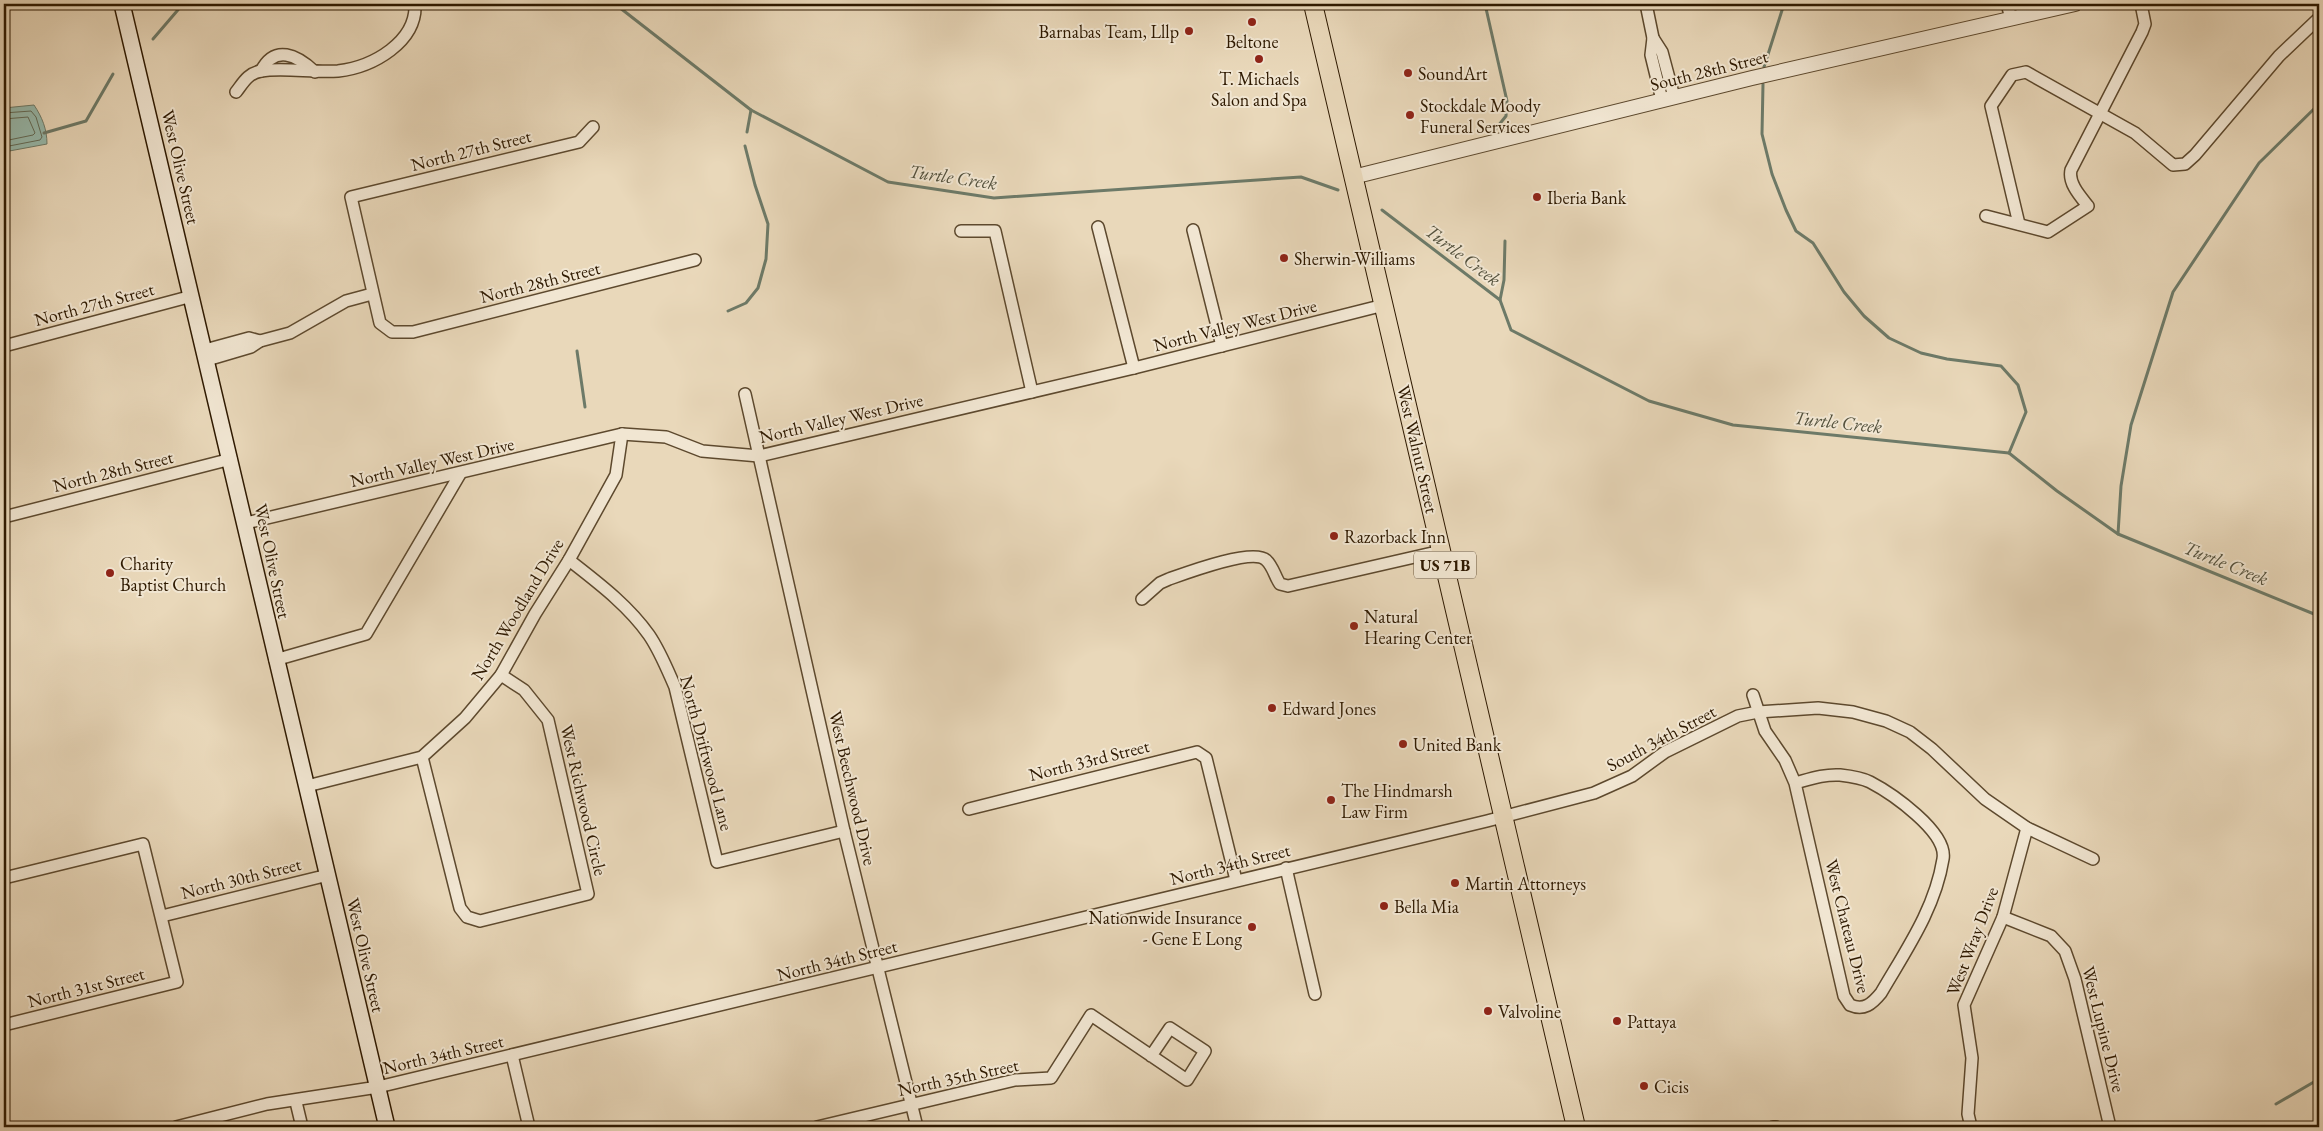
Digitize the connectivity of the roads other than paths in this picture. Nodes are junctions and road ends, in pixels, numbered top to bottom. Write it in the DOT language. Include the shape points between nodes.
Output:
graph roads {
  1 [pos="122,4"];
  2 [pos="415,4"];
  3 [pos="1313,4"];
  4 [pos="1646,4"];
  5 [pos="2007,4"];
  6 [pos="2075,4"];
  7 [pos="2141,4"];
  8 [pos="2011,18"];
  9 [pos="2319,18"];
  10 [pos="261,71"];
  11 [pos="314,72"];
  12 [pos="236,92"];
  13 [pos="1668,99"];
  14 [pos="2100,113"];
  15 [pos="592,127"];
  16 [pos="1353,177"];
  17 [pos="1986,216"];
  18 [pos="2020,224"];
  19 [pos="1098,227"];
  20 [pos="1193,230"];
  21 [pos="961,231"];
  22 [pos="695,260"];
  23 [pos="372,294"];
  24 [pos="192,296"];
  25 [pos="1384,305"];
  26 [pos="4,346"];
  27 [pos="1222,346"];
  28 [pos="206,355"];
  29 [pos="1134,368"];
  30 [pos="1032,392"];
  31 [pos="745,394"];
  32 [pos="622,434"];
  33 [pos="760,456"];
  34 [pos="231,459"];
  35 [pos="460,474"];
  36 [pos="4,517"];
  37 [pos="246,523"];
  38 [pos="1441,551"];
  39 [pos="569,560"];
  40 [pos="1142,599"];
  41 [pos="275,660"];
  42 [pos="501,676"];
  43 [pos="1753,695"];
  44 [pos="1758,712"];
  45 [pos="422,757"];
  46 [pos="1795,783"];
  47 [pos="306,786"];
  48 [pos="969,809"];
  49 [pos="1504,816"];
  50 [pos="2027,828"];
  51 [pos="844,831"];
  52 [pos="2093,859"];
  53 [pos="1286,868"];
  54 [pos="328,874"];
  55 [pos="4,878"];
  56 [pos="1236,880"];
  57 [pos="162,916"];
  58 [pos="2003,917"];
  59 [pos="879,968"];
  60 [pos="1315,994"];
  61 [pos="4,1025"];
  62 [pos="512,1055"];
  63 [pos="1151,1056"];
  64 [pos="378,1088"];
  65 [pos="296,1102"];
  66 [pos="912,1105"];
  67 [pos="176,1127"];
  68 [pos="302,1127"];
  69 [pos="387,1127"];
  70 [pos="529,1127"];
  71 [pos="817,1127"];
  72 [pos="917,1127"];
  73 [pos="1576,1127"];
  74 [pos="1971,1127"];
  75 [pos="2110,1127"];
  1 -- 24 [label="main road, West Olive Street"];
  2 -- 11 [label="street" via="416,13 408,35 388,52 364,64"];
  3 -- 16 [label="main road, West Walnut Street / US 71B"];
  4 -- 13 [label="street" via="1653,38 1662,52"];
  5 -- 8 [label="street"];
  6 -- 8 [label="street, South 28th Street"];
  7 -- 14 [label="street" via="2145,24 2142,32"];
  8 -- 13 [label="street, South 28th Street"];
  9 -- 14 [label="street" via="2279,56 2184,164 2173,165 2136,133"];
  10 -- 11 [label="street"];
  10 -- 11 [label="street" via="266,62 282,54 304,62"];
  10 -- 12 [label="street" via="248,76"];
  13 -- 16 [label="street, South 28th Street"];
  14 -- 18 [label="street" via="2070,173 2073,185 2088,206 2048,232"];
  14 -- 18 [label="street" via="2026,72 2009,78 1991,106"];
  15 -- 23 [label="street, North 27th Street" via="579,142 352,197"];
  16 -- 25 [label="main road, West Walnut Street / US 71B"];
  17 -- 18 [label="street"];
  19 -- 29 [label="street"];
  20 -- 27 [label="street"];
  21 -- 30 [label="street" via="995,231"];
  22 -- 23 [label="street, North 28th Street" via="413,332 392,332 380,323"];
  23 -- 28 [label="street" via="346,301 290,333 260,341 251,347"];
  24 -- 26 [label="street, North 27th Street"];
  24 -- 28 [label="main road, West Olive Street"];
  25 -- 27 [label="street, North Valley West Drive"];
  25 -- 38 [label="main road, West Walnut Street / US 71B"];
  27 -- 29 [label="street, North Valley West Drive"];
  28 -- 34 [label="main road, West Olive Street"];
  29 -- 30 [label="street, North Valley West Drive"];
  30 -- 33 [label="street, North Valley West Drive"];
  31 -- 33 [label="street, West Beechwood Drive"];
  32 -- 33 [label="street, North Valley West Drive" via="666,437 702,451"];
  32 -- 35 [label="street, North Valley West Drive"];
  32 -- 39 [label="street, North Woodland Drive" via="616,475"];
  33 -- 51 [label="street, West Beechwood Drive"];
  34 -- 36 [label="street, North 28th Street"];
  34 -- 37 [label="main road, West Olive Street"];
  35 -- 37 [label="street, North Valley West Drive"];
  35 -- 41 [label="street" via="366,634"];
  37 -- 41 [label="main road, West Olive Street"];
  38 -- 40 [label="street" via="1288,586 1280,584 1263,559 1241,559 1169,579"];
  38 -- 49 [label="main road, West Walnut Street / US 71B"];
  39 -- 42 [label="street, North Woodland Drive"];
  39 -- 51 [label="street, North Driftwood Lane" via="616,598 648,634 664,661 675,687 717,862"];
  41 -- 47 [label="main road, West Olive Street"];
  42 -- 45 [label="street, North Woodland Drive" via="465,718"];
  42 -- 45 [label="street, West Richwood Circle" via="524,690 548,720 588,894 480,921 467,917 460,908"];
  43 -- 44 [label="street, West Chateau Drive"];
  44 -- 46 [label="street, West Chateau Drive" via="1765,732 1785,760"];
  44 -- 49 [label="street, South 34th Street" via="1738,716 1673,748 1632,776 1594,793"];
  44 -- 50 [label="street, South 34th Street" via="1818,708 1853,712 1886,721 1925,743 1985,799"];
  45 -- 47 [label="street, North Woodland Drive"];
  46 -- 46 [label="street, West Chateau Drive" via="1844,996 1850,1005 1862,1008 1874,1002 1881,993 1927,916 1944,857 1942,846 1905,804 1868,781 1840,775 1818,776"];
  47 -- 54 [label="main road, West Olive Street"];
  48 -- 56 [label="street, North 33rd Street" via="1197,752 1206,758"];
  49 -- 53 [label="street, North 34th Street"];
  49 -- 73 [label="main road, West Walnut Street / US 71B"];
  50 -- 52 [label="street, South 34th Street"];
  50 -- 58 [label="street, West Wray Drive"];
  51 -- 59 [label="street, West Beechwood Drive"];
  53 -- 56 [label="street, North 34th Street"];
  53 -- 60 [label="street"];
  54 -- 57 [label="street, North 30th Street"];
  54 -- 64 [label="main road, West Olive Street"];
  55 -- 57 [label="street" via="143,844"];
  56 -- 59 [label="street, North 34th Street"];
  57 -- 61 [label="street, North 31st Street" via="177,982"];
  58 -- 74 [label="street, West Wray Drive" via="1964,1006 1972,1058 1968,1114"];
  58 -- 75 [label="street, West Lupine Drive" via="2051,936 2065,951 2076,979"];
  59 -- 62 [label="street, North 34th Street"];
  59 -- 66 [label="street, West Beechwood Drive"];
  62 -- 64 [label="street, North 34th Street"];
  62 -- 70 [label="street"];
  63 -- 63 [label="street, North 35th Street" via="1187,1080 1205,1051 1170,1028"];
  63 -- 66 [label="street, North 35th Street" via="1091,1015 1050,1078 1015,1080"];
  64 -- 65 [label="street, North 34th Street"];
  64 -- 69 [label="main road, West Olive Street"];
  65 -- 67 [label="street, North 34th Street" via="267,1104"];
  65 -- 68 [label="street"];
  66 -- 71 [label="street, North 35th Street"];
  66 -- 72 [label="street, West Beechwood Drive"];
}
